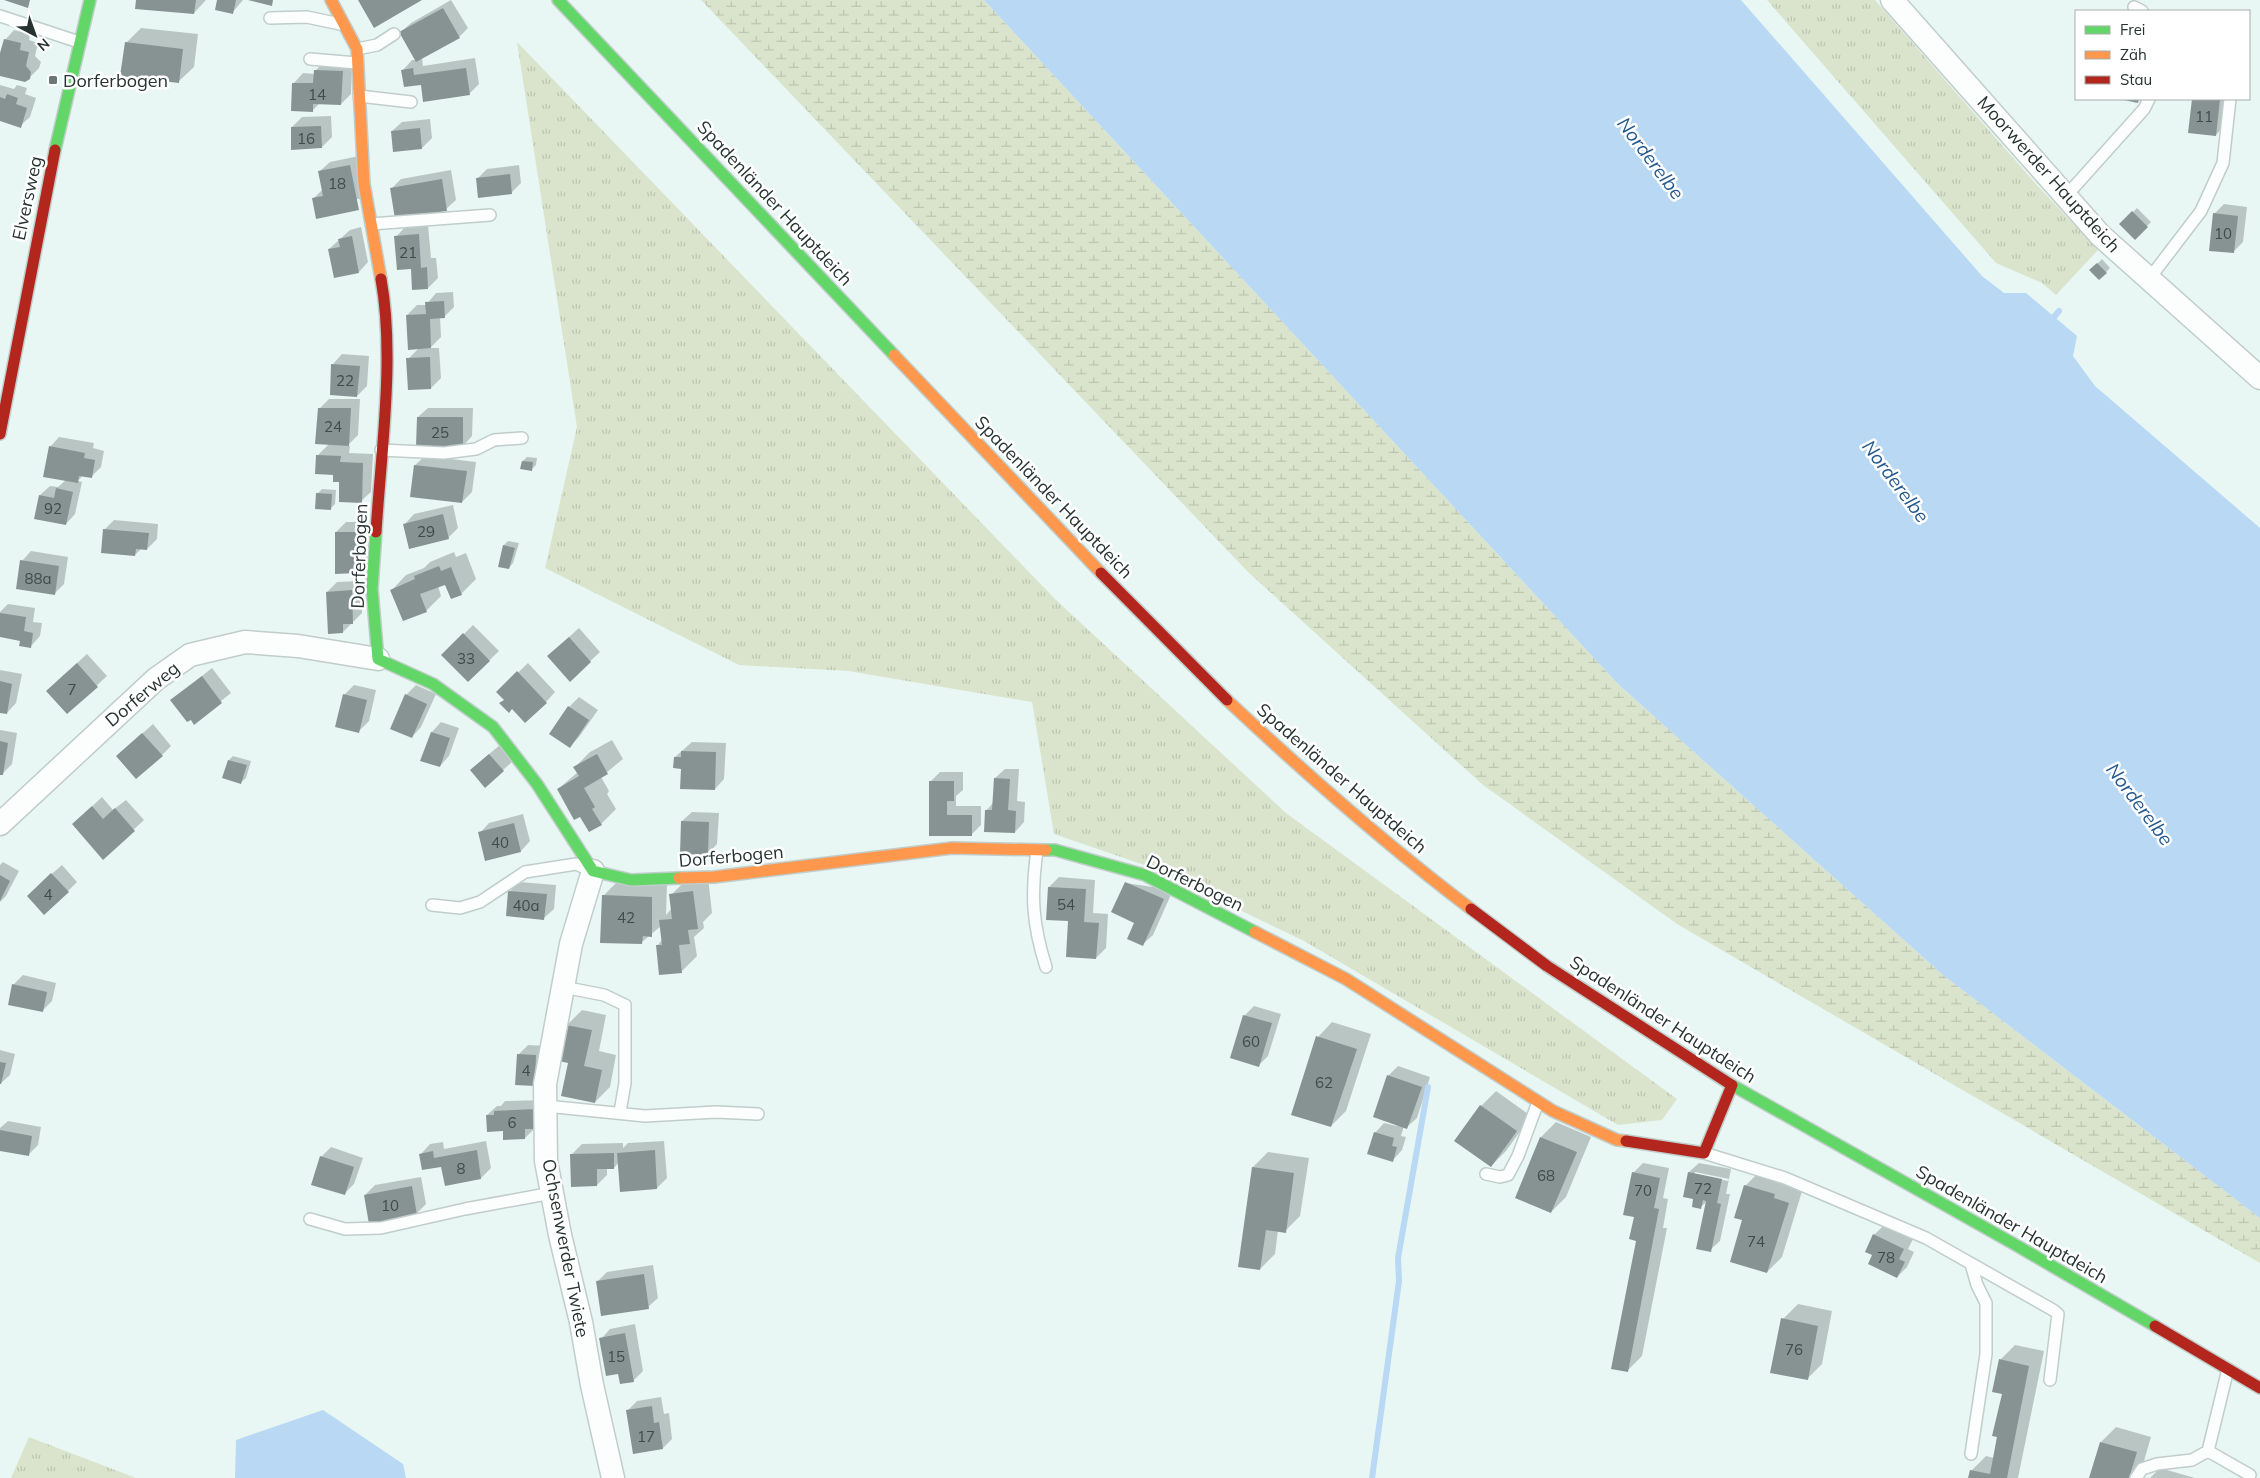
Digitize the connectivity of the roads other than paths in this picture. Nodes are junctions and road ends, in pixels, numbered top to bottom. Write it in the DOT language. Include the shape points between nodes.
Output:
graph roads {
  1 [pos="90,0"];
  2 [pos="331,0"];
  3 [pos="558,0"];
  4 [pos="1892,0"];
  5 [pos="0,16"];
  6 [pos="270,18"];
  7 [pos="344,25"];
  8 [pos="394,34"];
  9 [pos="79,42"];
  10 [pos="357,50"];
  11 [pos="310,59"];
  12 [pos="358,63"];
  13 [pos="359,96"];
  14 [pos="2148,100"];
  15 [pos="2230,100"];
  16 [pos="411,102"];
  17 [pos="2066,196"];
  18 [pos="490,215"];
  19 [pos="371,224"];
  20 [pos="2149,279"];
  21 [pos="2260,378"];
  22 [pos="0,434"];
  23 [pos="522,438"];
  24 [pos="381,450"];
  25 [pos="378,659"];
  26 [pos="0,824"];
  27 [pos="1037,850"];
  28 [pos="593,871"];
  29 [pos="432,905"];
  30 [pos="1046,967"];
  31 [pos="563,986"];
  32 [pos="1732,1085"];
  33 [pos="1538,1102"];
  34 [pos="546,1106"];
  35 [pos="620,1112"];
  36 [pos="758,1114"];
  37 [pos="1704,1153"];
  38 [pos="1486,1174"];
  39 [pos="552,1193"];
  40 [pos="310,1218"];
  41 [pos="1971,1264"];
  42 [pos="2228,1369"];
  43 [pos="2050,1380"];
  44 [pos="2260,1388"];
  45 [pos="2208,1451"];
  46 [pos="1971,1454"];
  47 [pos="2250,1475"];
  48 [pos="613,1478"];
  49 [pos="2136,1478"];
  1 -- 9 [label="street, Elversweg"];
  2 -- 7 [label="street, Dorferbogen"];
  3 -- 32 [label="street, Spadenländer Hauptdeich" via="1075,546 1198,672 1310,778 1425,874 1547,966"];
  4 -- 17 [label="street, Moorwerder Hauptdeich"];
  5 -- 9 [label="lane"];
  6 -- 7 [label="lane" via="307,17"];
  7 -- 10 [label="street, Dorferbogen"];
  8 -- 10 [label="lane" via="377,45"];
  9 -- 22 [label="street, Elversweg" via="28,275"];
  10 -- 12 [label="street, Dorferbogen"];
  11 -- 12 [label="lane"];
  12 -- 13 [label="street, Dorferbogen"];
  13 -- 16 [label="lane"];
  13 -- 19 [label="street, Dorferbogen" via="364,184"];
  14 -- 17 [label="lane"];
  15 -- 20 [label="lane" via="2222,163 2201,211"];
  17 -- 20 [label="street, Moorwerder Hauptdeich" via="2100,235"];
  18 -- 19 [label="lane"];
  19 -- 24 [label="street, Dorferbogen" via="385,302 386,374"];
  20 -- 21 [label="street, Moorwerder Hauptdeich"];
  23 -- 24 [label="lane" via="494,440 476,449 444,453"];
  24 -- 25 [label="street, Dorferbogen" via="372,589"];
  25 -- 26 [label="street, Dorferweg" via="298,646 245,642 190,655 156,679"];
  25 -- 28 [label="street" via="433,684 493,727 537,784"];
  27 -- 28 [label="street, Dorferbogen" via="952,848 714,878 631,880"];
  27 -- 30 [label="lane" via="1032,885 1036,935"];
  27 -- 33 [label="street, Dorferbogen" via="1055,850 1145,875 1346,979"];
  28 -- 29 [label="lane" via="576,864 525,872 480,902 460,908"];
  28 -- 31 [label="street, Ochsenwerder Twiete" via="571,944"];
  31 -- 34 [label="street, Ochsenwerder Twiete" via="545,1084"];
  31 -- 35 [label="lane" via="604,995 625,1005 625,1083"];
  32 -- 37 [label="street"];
  32 -- 42 [label="street, Spadenländer Hauptdeich"];
  33 -- 37 [label="street, Dorferbogen" via="1617,1140"];
  33 -- 38 [label="lane" via="1508,1175"];
  34 -- 35 [label="lane"];
  34 -- 39 [label="street, Ochsenwerder Twiete" via="546,1161"];
  35 -- 36 [label="lane" via="645,1116 716,1112"];
  37 -- 41 [label="lane" via="1785,1178 1926,1238"];
  39 -- 40 [label="lane" via="381,1228 345,1230"];
  39 -- 48 [label="street, Ochsenwerder Twiete"];
  41 -- 43 [label="lane" via="2058,1314"];
  41 -- 46 [label="lane" via="1986,1303 1986,1354"];
  42 -- 44 [label="street, Spadenländer Hauptdeich"];
  42 -- 45 [label="lane"];
  45 -- 47 [label="lane"];
  45 -- 49 [label="lane" via="2192,1460 2142,1468"];
}
